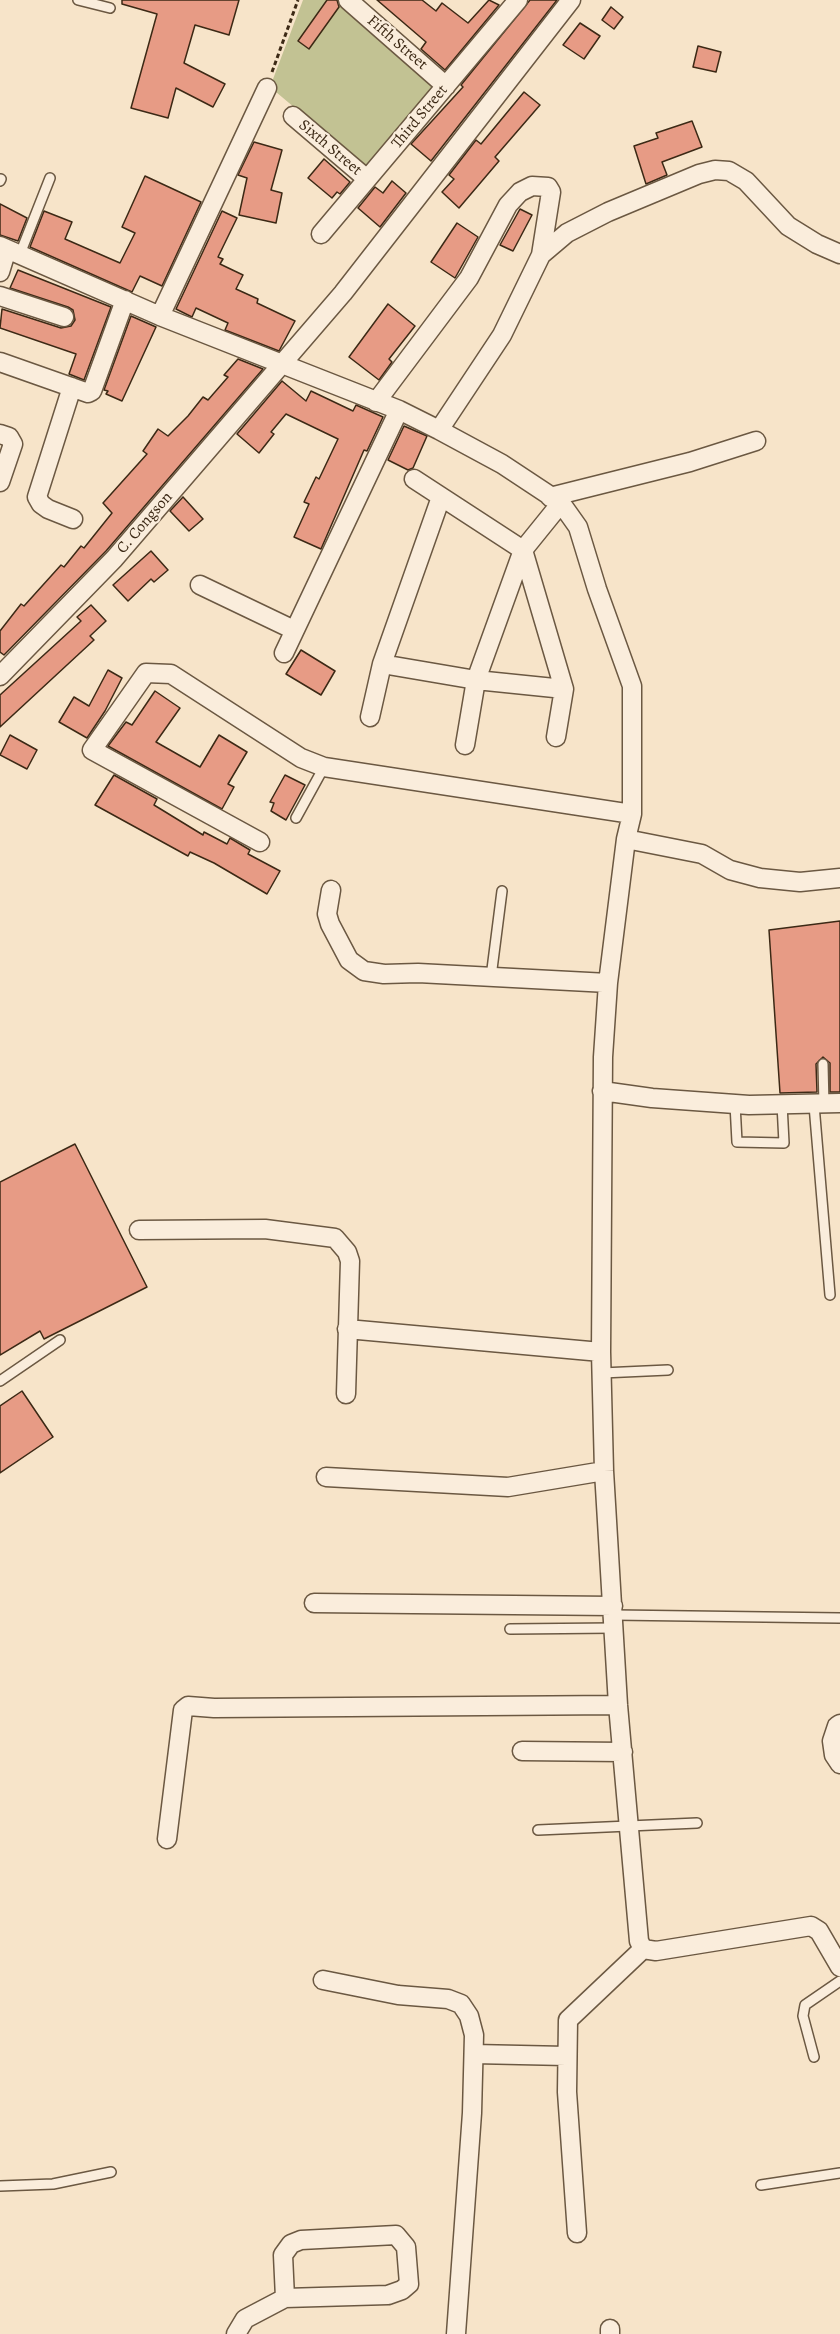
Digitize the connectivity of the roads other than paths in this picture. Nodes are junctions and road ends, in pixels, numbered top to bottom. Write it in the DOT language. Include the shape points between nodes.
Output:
graph roads {
  1 [pos="78,0"];
  2 [pos="348,0"];
  3 [pos="518,0"];
  4 [pos="571,0"];
  5 [pos="110,8"];
  6 [pos="446,86"];
  7 [pos="267,88"];
  8 [pos="293,116"];
  9 [pos="50,178"];
  10 [pos="367,179"];
  11 [pos="321,234"];
  12 [pos="9,249"];
  13 [pos="840,254"];
  14 [pos="541,255"];
  15 [pos="0,272"];
  16 [pos="0,296"];
  17 [pos="125,300"];
  18 [pos="64,316"];
  19 [pos="160,316"];
  20 [pos="0,362"];
  21 [pos="281,363"];
  22 [pos="72,387"];
  23 [pos="376,402"];
  24 [pos="399,410"];
  25 [pos="439,430"];
  26 [pos="0,434"];
  27 [pos="756,441"];
  28 [pos="414,480"];
  29 [pos="0,482"];
  30 [pos="441,497"];
  31 [pos="555,500"];
  32 [pos="73,519"];
  33 [pos="523,550"];
  34 [pos="200,585"];
  35 [pos="294,630"];
  36 [pos="284,653"];
  37 [pos="382,664"];
  38 [pos="0,676"];
  39 [pos="476,680"];
  40 [pos="564,689"];
  41 [pos="370,717"];
  42 [pos="556,737"];
  43 [pos="465,745"];
  44 [pos="324,767"];
  45 [pos="632,814"];
  46 [pos="296,818"];
  47 [pos="626,839"];
  48 [pos="260,842"];
  49 [pos="840,878"];
  50 [pos="331,891"];
  51 [pos="502,891"];
  52 [pos="490,977"];
  53 [pos="608,983"];
  54 [pos="823,1064"];
  55 [pos="602,1091"];
  56 [pos="735,1104"];
  57 [pos="782,1104"];
  58 [pos="826,1104"];
  59 [pos="140,1230"];
  60 [pos="830,1295"];
  61 [pos="347,1329"];
  62 [pos="60,1340"];
  63 [pos="602,1352"];
  64 [pos="668,1370"];
  65 [pos="602,1373"];
  66 [pos="0,1381"];
  67 [pos="346,1394"];
  68 [pos="604,1471"];
  69 [pos="326,1477"];
  70 [pos="314,1603"];
  71 [pos="614,1616"];
  72 [pos="840,1618"];
  73 [pos="510,1629"];
  74 [pos="618,1705"];
  75 [pos="838,1725"];
  76 [pos="522,1751"];
  77 [pos="623,1752"];
  78 [pos="840,1764"];
  79 [pos="698,1823"];
  80 [pos="630,1824"];
  81 [pos="537,1830"];
  82 [pos="167,1839"];
  83 [pos="643,1949"];
  84 [pos="840,1967"];
  85 [pos="323,1980"];
  86 [pos="840,1981"];
  87 [pos="474,2054"];
  88 [pos="566,2056"];
  89 [pos="814,2057"];
  90 [pos="111,2172"];
  91 [pos="840,2173"];
  92 [pos="0,2186"];
  93 [pos="762,2186"];
  94 [pos="577,2234"];
  95 [pos="285,2298"];
  96 [pos="236,2334"];
  97 [pos="456,2334"];
  1 -- 5 [label="lane"];
  2 -- 6 [label="street, Fifth Street"];
  3 -- 6 [label="street, Third Street"];
  4 -- 21 [label="street, C. Congson" via="343,293"];
  6 -- 10 [label="street, Third Street"];
  7 -- 19 [label="street"];
  8 -- 10 [label="street, Sixth Street"];
  9 -- 12 [label="lane"];
  10 -- 11 [label="street, Third Street"];
  12 -- 15 [label="street"];
  12 -- 17 [label="street"];
  13 -- 14 [label="street" via="788,226 746,181 729,171 714,171 608,212 567,233"];
  14 -- 23 [label="street" via="551,192 546,187 532,186 508,205 469,278"];
  14 -- 25 [label="street" via="502,335"];
  16 -- 18 [label="street"];
  17 -- 19 [label="street"];
  17 -- 22 [label="street" via="94,388 88,393"];
  19 -- 21 [label="street"];
  20 -- 22 [label="street"];
  21 -- 23 [label="street"];
  21 -- 38 [label="street, C. Congson" via="114,560"];
  22 -- 32 [label="street" via="37,497 48,509"];
  23 -- 24 [label="street"];
  24 -- 25 [label="street"];
  24 -- 35 [label="street"];
  25 -- 31 [label="street" via="502,464"];
  26 -- 29 [label="street" via="9,437 13,444"];
  27 -- 31 [label="street"];
  28 -- 30 [label="street"];
  30 -- 33 [label="street"];
  30 -- 37 [label="street"];
  31 -- 33 [label="street"];
  31 -- 45 [label="street" via="578,527 632,686"];
  33 -- 39 [label="street"];
  33 -- 40 [label="street"];
  34 -- 35 [label="street"];
  35 -- 36 [label="street"];
  37 -- 39 [label="street"];
  37 -- 41 [label="street"];
  39 -- 40 [label="street"];
  39 -- 43 [label="street"];
  40 -- 42 [label="street"];
  44 -- 45 [label="street"];
  44 -- 46 [label="lane"];
  44 -- 48 [label="street" via="300,758 171,674 146,673 92,750"];
  45 -- 47 [label="street"];
  47 -- 49 [label="street" via="702,855 730,870 760,878 800,882"];
  47 -- 53 [label="street"];
  50 -- 52 [label="street" via="327,914 330,924 349,960 364,971"];
  51 -- 52 [label="lane"];
  52 -- 53 [label="street"];
  53 -- 55 [label="street"];
  54 -- 58 [label="lane"];
  55 -- 56 [label="street"];
  55 -- 63 [label="street"];
  56 -- 57 [label="street"];
  56 -- 57 [label="lane" via="737,1142 784,1143"];
  57 -- 58 [label="street"];
  58 -- 60 [label="lane"];
  59 -- 61 [label="street" via="265,1229 335,1238 350,1261"];
  61 -- 63 [label="street"];
  61 -- 67 [label="street"];
  62 -- 66 [label="lane"];
  63 -- 65 [label="street"];
  64 -- 65 [label="lane"];
  65 -- 68 [label="street"];
  68 -- 69 [label="street" via="508,1487"];
  68 -- 71 [label="street"];
  70 -- 71 [label="street"];
  71 -- 72 [label="lane"];
  71 -- 73 [label="lane"];
  71 -- 74 [label="street"];
  74 -- 77 [label="street"];
  74 -- 82 [label="street" via="188,1706 183,1710"];
  75 -- 78 [label="street" via="832,1741"];
  76 -- 77 [label="street"];
  77 -- 80 [label="street"];
  79 -- 80 [label="lane"];
  80 -- 81 [label="lane"];
  80 -- 83 [label="street" via="639,1941"];
  83 -- 84 [label="street" via="656,1951 811,1926 819,1931"];
  83 -- 88 [label="street" via="568,2020"];
  85 -- 87 [label="street" via="461,2004 474,2035"];
  86 -- 89 [label="lane" via="805,2005 803,2016"];
  87 -- 88 [label="street"];
  87 -- 97 [label="street"];
  88 -- 94 [label="street"];
  90 -- 92 [label="lane" via="53,2184"];
  91 -- 93 [label="lane"];
  95 -- 95 [label="street" via="388,2295 402,2290 410,2284 406,2247 396,2235 301,2240 291,2244 283,2255"];
  95 -- 96 [label="street" via="245,2319"];
}
